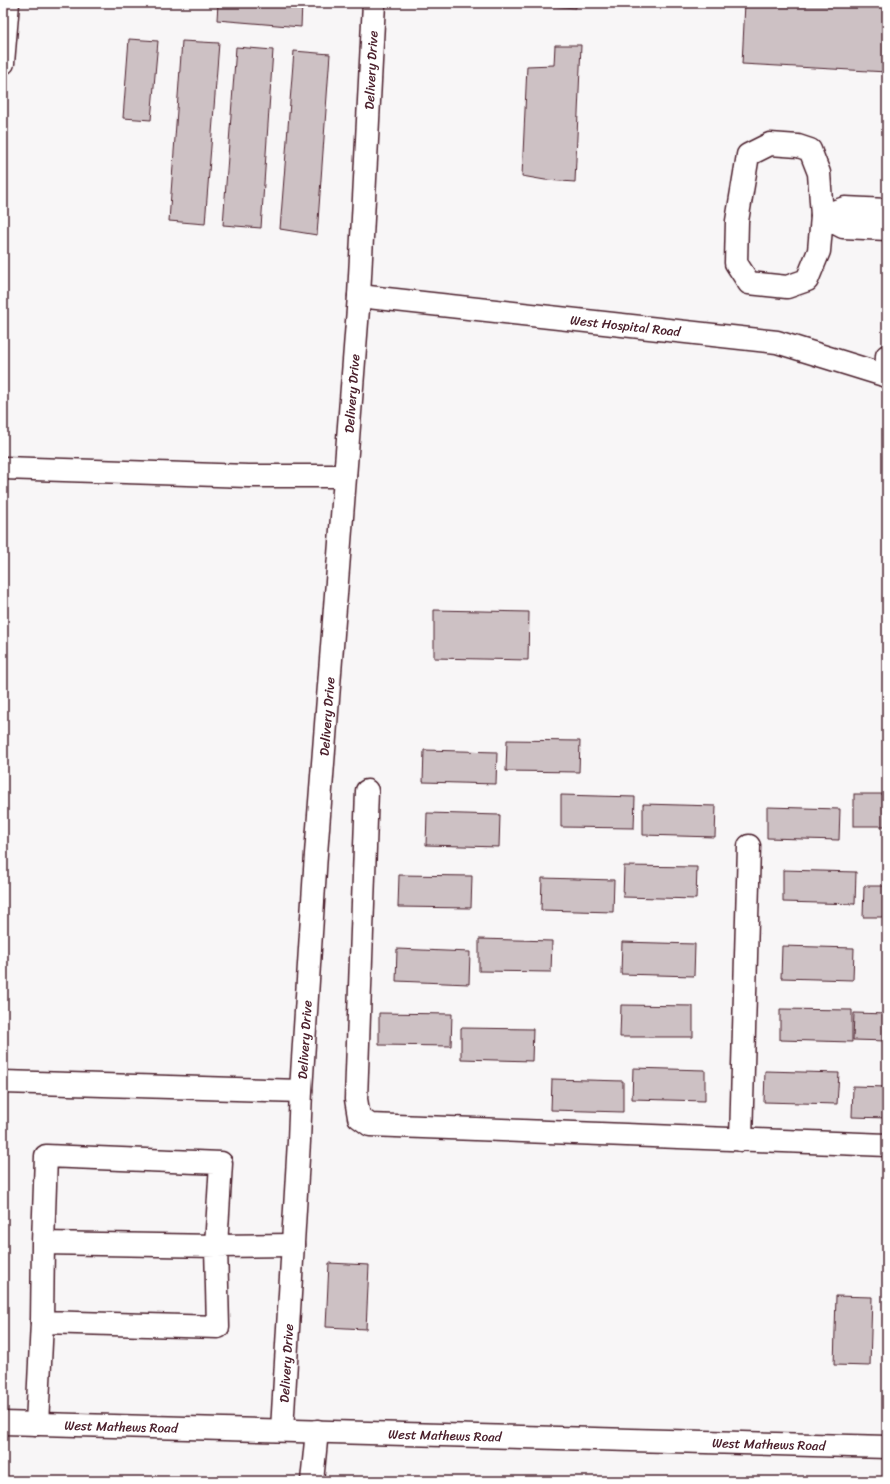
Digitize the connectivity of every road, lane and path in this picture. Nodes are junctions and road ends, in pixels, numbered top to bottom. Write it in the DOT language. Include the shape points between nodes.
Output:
graph roads {
  1 [pos="8,3"];
  2 [pos="374,3"];
  3 [pos="3,63"];
  4 [pos="887,210"];
  5 [pos="822,216"];
  6 [pos="887,229"];
  7 [pos="359,296"];
  8 [pos="887,369"];
  9 [pos="3,468"];
  10 [pos="345,476"];
  11 [pos="367,791"];
  12 [pos="749,846"];
  13 [pos="3,1082"];
  14 [pos="301,1091"];
  15 [pos="741,1140"];
  16 [pos="887,1145"];
  17 [pos="42,1243"];
  18 [pos="293,1245"];
  19 [pos="216,1246"];
  20 [pos="42,1322"];
  21 [pos="3,1423"];
  22 [pos="37,1424"];
  23 [pos="282,1430"];
  24 [pos="317,1431"];
  25 [pos="887,1447"];
  26 [pos="312,1481"];
  1 -- 3 [label="street"];
  2 -- 7 [label="street, Delivery Drive"];
  4 -- 5 [label="street" via="845,208"];
  5 -- 5 [label="street" via="819,251 807,280 787,287 749,283 736,263 737,221 748,155 770,144 798,146 810,150 819,174"];
  5 -- 6 [label="street" via="843,226"];
  7 -- 8 [label="street, West Hospital Road" via="777,342"];
  7 -- 10 [label="street, Delivery Drive"];
  9 -- 10 [label="street" via="248,476"];
  10 -- 14 [label="street, Delivery Drive"];
  11 -- 15 [label="street" via="356,1099 359,1117 370,1125"];
  12 -- 15 [label="street"];
  13 -- 14 [label="street"];
  14 -- 18 [label="street, Delivery Drive"];
  15 -- 16 [label="street"];
  17 -- 19 [label="street"];
  17 -- 19 [label="street" via="46,1156 221,1163"];
  17 -- 20 [label="street"];
  18 -- 19 [label="street"];
  18 -- 23 [label="street, Delivery Drive"];
  19 -- 20 [label="street" via="218,1327"];
  20 -- 22 [label="street"];
  21 -- 22 [label="street, West Mathews Road"];
  22 -- 23 [label="street, West Mathews Road"];
  23 -- 24 [label="street, West Mathews Road"];
  24 -- 25 [label="street, West Mathews Road"];
  24 -- 26 [label="street"];
}
